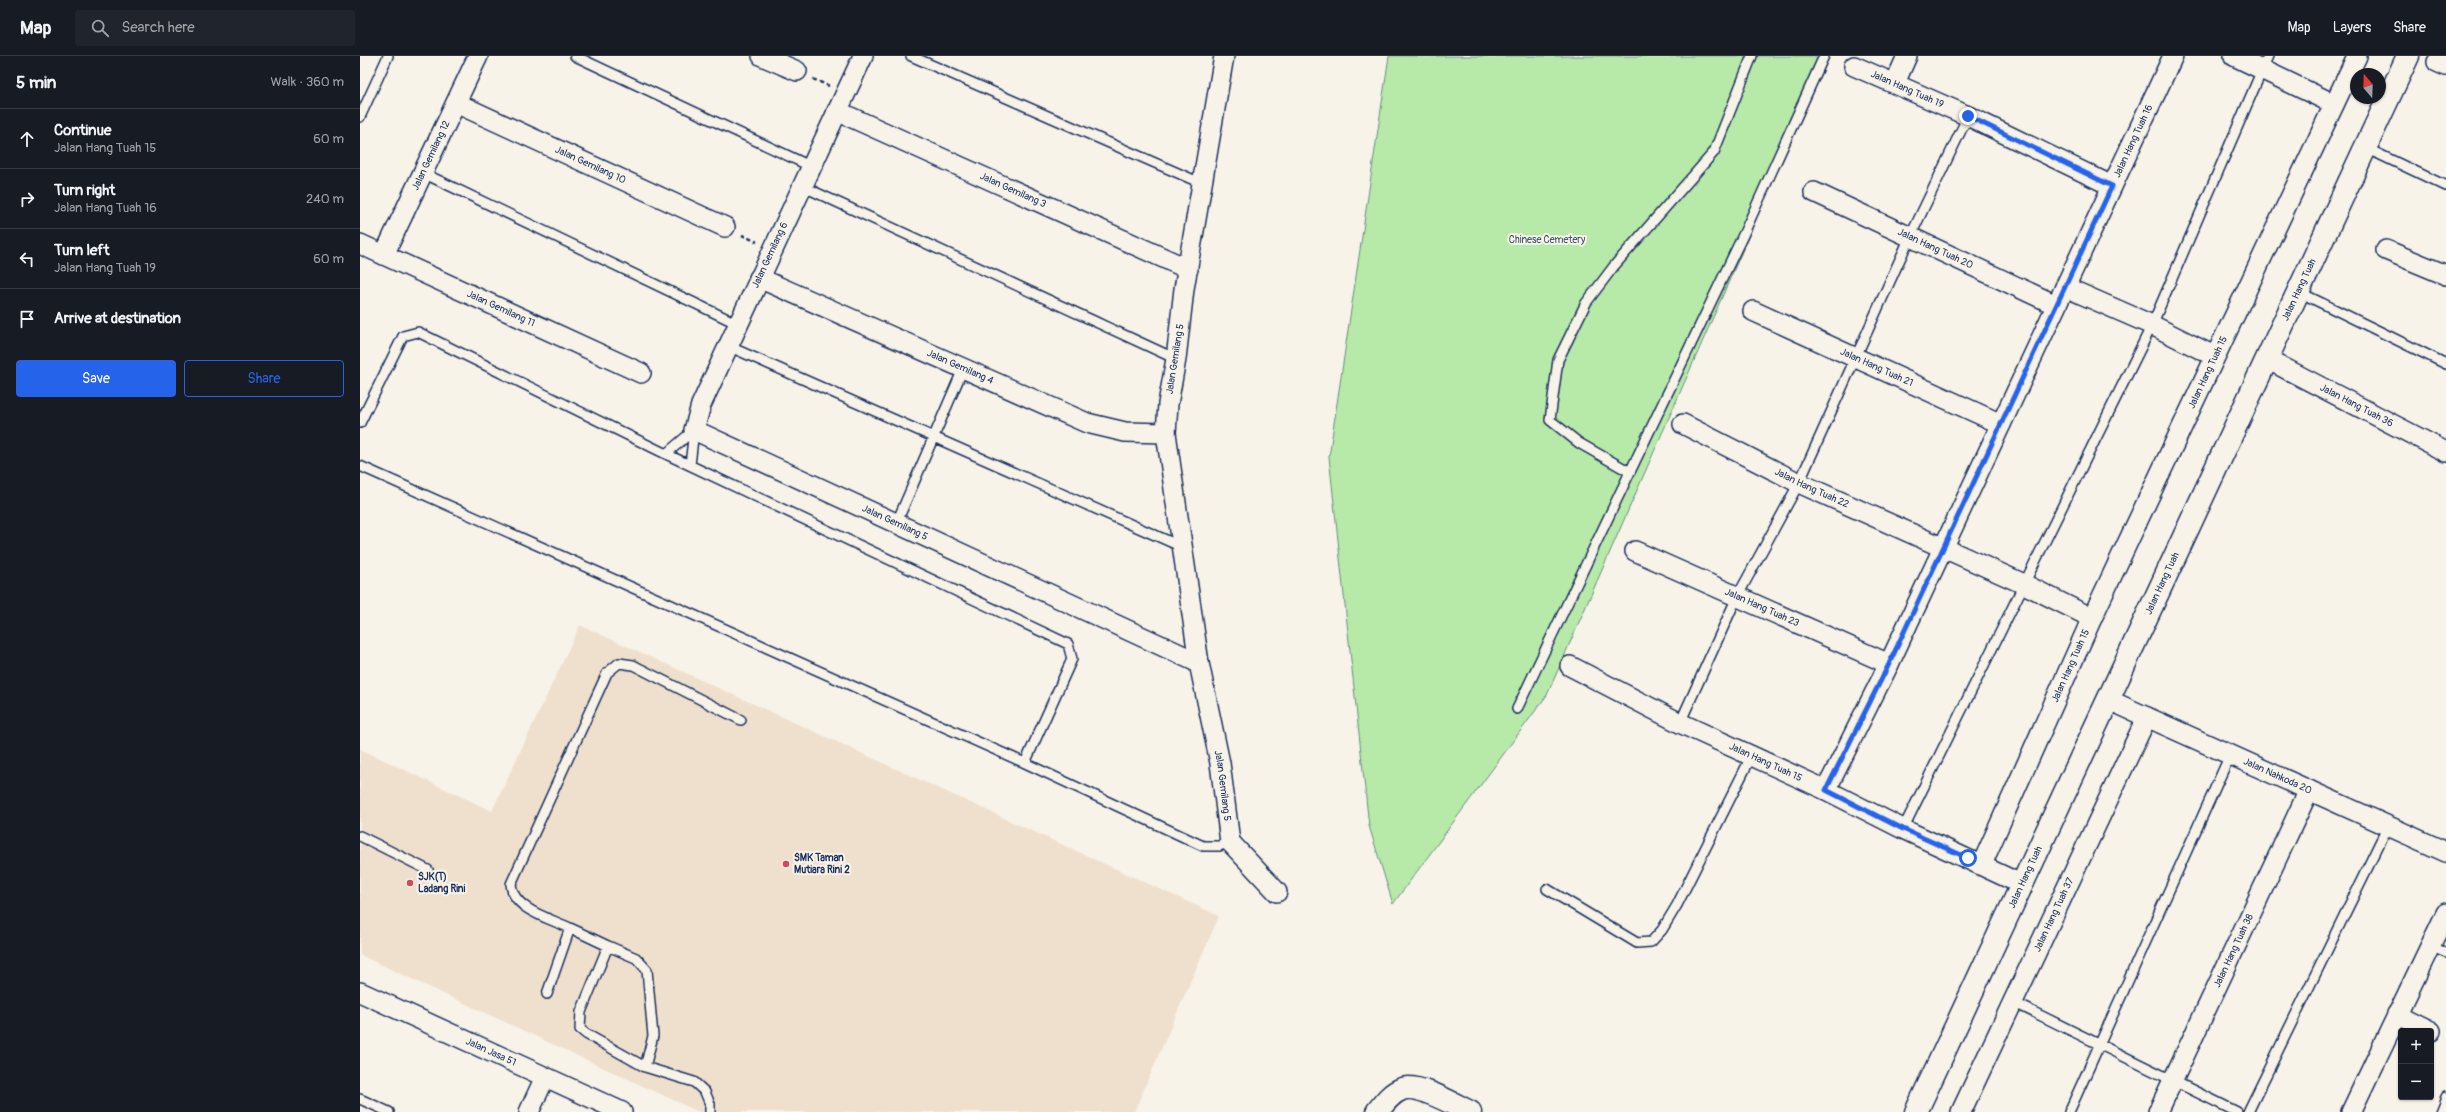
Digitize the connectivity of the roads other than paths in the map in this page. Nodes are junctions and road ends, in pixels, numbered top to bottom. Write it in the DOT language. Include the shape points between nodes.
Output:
graph roads {
  1 [pos="388,56"];
  2 [pos="478,56"];
  3 [pos="575,56"];
  4 [pos="762,56"];
  5 [pos="863,56"];
  6 [pos="911,56"];
  7 [pos="1224,56"];
  8 [pos="1752,56"];
  9 [pos="1824,56"];
  10 [pos="1907,56"];
  11 [pos="2173,56"];
  12 [pos="2234,56"];
  13 [pos="2357,56"];
  14 [pos="2408,56"];
  15 [pos="2266,63"];
  16 [pos="1854,66"];
  17 [pos="796,71"];
  18 [pos="1895,83"];
  19 [pos="456,103"];
  20 [pos="2334,104"];
  21 [pos="838,111"];
  22 [pos="1968,116"];
  23 [pos="360,117"];
  24 [pos="2366,148"];
  25 [pos="812,166"];
  26 [pos="423,173"];
  27 [pos="1203,184"];
  28 [pos="802,186"];
  29 [pos="2112,186"];
  30 [pos="2446,186"];
  31 [pos="1814,192"];
  32 [pos="725,227"];
  33 [pos="1910,237"];
  34 [pos="360,244"];
  35 [pos="2386,250"];
  36 [pos="384,255"];
  37 [pos="1188,269"];
  38 [pos="2446,275"];
  39 [pos="759,278"];
  40 [pos="2065,287"];
  41 [pos="2299,292"];
  42 [pos="2056,305"];
  43 [pos="1753,311"];
  44 [pos="738,324"];
  45 [pos="2152,326"];
  46 [pos="728,346"];
  47 [pos="2214,356"];
  48 [pos="1855,357"];
  49 [pos="1176,359"];
  50 [pos="2268,359"];
  51 [pos="2446,364"];
  52 [pos="963,369"];
  53 [pos="641,373"];
  54 [pos="360,423"];
  55 [pos="1683,424"];
  56 [pos="2001,424"];
  57 [pos="694,430"];
  58 [pos="1166,433"];
  59 [pos="935,437"];
  60 [pos="2446,452"];
  61 [pos="666,454"];
  62 [pos="690,465"];
  63 [pos="360,466"];
  64 [pos="1630,472"];
  65 [pos="1799,483"];
  66 [pos="896,524"];
  67 [pos="1184,547"];
  68 [pos="1943,549"];
  69 [pos="1635,551"];
  70 [pos="2024,584"];
  71 [pos="1737,597"];
  72 [pos="2092,618"];
  73 [pos="1199,663"];
  74 [pos="1889,664"];
  75 [pos="1570,666"];
  76 [pos="2109,700"];
  77 [pos="1517,709"];
  78 [pos="2147,717"];
  79 [pos="741,720"];
  80 [pos="1680,723"];
  81 [pos="2230,755"];
  82 [pos="1751,757"];
  83 [pos="1025,763"];
  84 [pos="1826,790"];
  85 [pos="2309,790"];
  86 [pos="2388,826"];
  87 [pos="1903,829"];
  88 [pos="360,836"];
  89 [pos="1230,842"];
  90 [pos="2446,852"];
  91 [pos="1982,864"];
  92 [pos="428,870"];
  93 [pos="2023,885"];
  94 [pos="1547,889"];
  95 [pos="1277,892"];
  96 [pos="2446,912"];
  97 [pos="570,928"];
  98 [pos="608,946"];
  99 [pos="2438,950"];
  100 [pos="360,992"];
  101 [pos="546,994"];
  102 [pos="2013,1002"];
  103 [pos="2397,1014"];
  104 [pos="2425,1028"];
  105 [pos="2434,1032"];
  106 [pos="2446,1038"];
  107 [pos="2101,1045"];
  108 [pos="646,1067"];
  109 [pos="545,1077"];
  110 [pos="2173,1080"];
  111 [pos="2446,1097"];
  112 [pos="360,1099"];
  113 [pos="388,1112"];
  114 [pos="529,1112"];
  115 [pos="622,1112"];
  116 [pos="710,1112"];
  117 [pos="1377,1112"];
  118 [pos="1470,1112"];
  119 [pos="1916,1112"];
  120 [pos="1961,1112"];
  121 [pos="2069,1112"];
  122 [pos="2158,1112"];
  123 [pos="2237,1112"];
  124 [pos="2248,1112"];
  125 [pos="2351,1112"];
  126 [pos="2440,1112"];
  1 -- 23 [label="lane"];
  2 -- 19 [label="street, Jalan Gemilang 12"];
  3 -- 25 [label="lane"];
  4 -- 17 [label="street"];
  5 -- 21 [label="street, Jalan Gemilang 6"];
  6 -- 27 [label="lane"];
  7 -- 27 [label="street, Jalan Gemilang 5"];
  8 -- 64 [label="lane" via="1714,152 1614,266 1586,303 1558,360 1550,420 1580,442"];
  9 -- 64 [label="lane" via="1744,233"];
  10 -- 18 [label="street"];
  11 -- 29 [label="street, Jalan Hang Tuah 16"];
  12 -- 15 [label="street"];
  13 -- 20 [label="street, Jalan Hang Tuah 15"];
  14 -- 24 [label="street, Jalan Hang Tuah"];
  15 -- 20 [label="street"];
  15 -- 45 [label="lane"];
  16 -- 18 [label="street, Jalan Hang Tuah 19"];
  18 -- 22 [label="street, Jalan Hang Tuah 19"];
  19 -- 26 [label="street, Jalan Gemilang 12"];
  19 -- 32 [label="street, Jalan Gemilang 10"];
  20 -- 47 [label="street, Jalan Hang Tuah 15"];
  21 -- 25 [label="street, Jalan Gemilang 6"];
  21 -- 37 [label="street, Jalan Gemilang 3"];
  22 -- 29 [label="street, Jalan Hang Tuah 19"];
  22 -- 33 [label="lane"];
  24 -- 30 [label="lane"];
  24 -- 41 [label="street, Jalan Hang Tuah"];
  25 -- 28 [label="street, Jalan Gemilang 6"];
  26 -- 36 [label="street, Jalan Gemilang 12"];
  26 -- 44 [label="lane"];
  27 -- 37 [label="street, Jalan Gemilang 5"];
  28 -- 39 [label="street, Jalan Gemilang 6"];
  28 -- 49 [label="lane"];
  29 -- 40 [label="street, Jalan Hang Tuah 16"];
  31 -- 33 [label="street, Jalan Hang Tuah 20"];
  33 -- 42 [label="street, Jalan Hang Tuah 20"];
  33 -- 48 [label="lane"];
  34 -- 36 [label="street, Jalan Gemilang 11"];
  35 -- 38 [label="street"];
  36 -- 53 [label="street, Jalan Gemilang 11"];
  37 -- 49 [label="street, Jalan Gemilang 5"];
  39 -- 44 [label="street, Jalan Gemilang 6"];
  39 -- 52 [label="street, Jalan Gemilang 4"];
  40 -- 42 [label="street, Jalan Hang Tuah 16"];
  40 -- 45 [label="street"];
  41 -- 50 [label="street, Jalan Hang Tuah"];
  41 -- 51 [label="lane"];
  42 -- 56 [label="street, Jalan Hang Tuah 16"];
  43 -- 48 [label="street, Jalan Hang Tuah 21"];
  44 -- 46 [label="street, Jalan Gemilang 6"];
  45 -- 47 [label="street"];
  45 -- 70 [label="lane"];
  46 -- 57 [label="street, Jalan Gemilang 6" via="701,405"];
  46 -- 59 [label="lane"];
  47 -- 72 [label="street, Jalan Hang Tuah 15"];
  48 -- 56 [label="street, Jalan Hang Tuah 21"];
  48 -- 65 [label="lane"];
  49 -- 58 [label="street, Jalan Gemilang 5"];
  50 -- 60 [label="street, Jalan Hang Tuah 36"];
  50 -- 76 [label="street, Jalan Hang Tuah"];
  52 -- 58 [label="street, Jalan Gemilang 4" via="1087,423 1125,432"];
  52 -- 59 [label="lane"];
  54 -- 61 [label="lane" via="403,336 418,332"];
  55 -- 65 [label="street, Jalan Hang Tuah 22"];
  56 -- 68 [label="street, Jalan Hang Tuah 16"];
  57 -- 61 [label="lane"];
  57 -- 62 [label="lane"];
  57 -- 66 [label="street, Jalan Gemilang 5"];
  58 -- 67 [label="street, Jalan Gemilang 5"];
  59 -- 66 [label="lane"];
  59 -- 67 [label="lane"];
  61 -- 62 [label="lane"];
  62 -- 83 [label="lane" via="1068,644 1072,659"];
  63 -- 83 [label="lane"];
  64 -- 77 [label="lane"];
  65 -- 68 [label="street, Jalan Hang Tuah 22"];
  65 -- 71 [label="lane"];
  66 -- 73 [label="street, Jalan Gemilang 5"];
  67 -- 73 [label="street, Jalan Gemilang 5"];
  68 -- 70 [label="street, Jalan Hang Tuah 22"];
  68 -- 74 [label="street, Jalan Hang Tuah 16"];
  69 -- 71 [label="street, Jalan Hang Tuah 23"];
  70 -- 72 [label="street, Jalan Hang Tuah 22"];
  70 -- 87 [label="lane"];
  71 -- 74 [label="street, Jalan Hang Tuah 23"];
  71 -- 80 [label="lane"];
  72 -- 91 [label="street, Jalan Hang Tuah 15"];
  73 -- 89 [label="street, Jalan Gemilang 5" via="1220,763"];
  74 -- 84 [label="street, Jalan Hang Tuah 16"];
  75 -- 80 [label="street, Jalan Hang Tuah 15"];
  76 -- 78 [label="street, Jalan Nahkoda 20"];
  76 -- 93 [label="street, Jalan Hang Tuah"];
  78 -- 81 [label="street, Jalan Nahkoda 20"];
  78 -- 102 [label="street, Jalan Hang Tuah 37"];
  79 -- 97 [label="lane" via="633,665 619,663 607,673 511,884 512,895 518,903"];
  80 -- 82 [label="street, Jalan Hang Tuah 15"];
  81 -- 85 [label="street, Jalan Nahkoda 20"];
  81 -- 107 [label="lane"];
  82 -- 84 [label="street, Jalan Hang Tuah 15"];
  82 -- 94 [label="lane" via="1677,905 1662,930 1651,942 1637,943"];
  83 -- 89 [label="lane" via="1203,846 1219,846"];
  84 -- 87 [label="street, Jalan Hang Tuah 15"];
  85 -- 86 [label="street, Jalan Nahkoda 20"];
  85 -- 110 [label="street, Jalan Hang Tuah 38"];
  86 -- 90 [label="street, Jalan Nahkoda 20"];
  86 -- 124 [label="lane"];
  87 -- 91 [label="street, Jalan Hang Tuah 15"];
  88 -- 92 [label="lane"];
  89 -- 95 [label="street"];
  91 -- 93 [label="street"];
  93 -- 119 [label="street, Jalan Hang Tuah"];
  96 -- 99 [label="street"];
  97 -- 98 [label="lane"];
  97 -- 101 [label="lane"];
  98 -- 108 [label="lane" via="636,958 647,970 653,1036"];
  98 -- 108 [label="lane" via="581,1012 580,1029"];
  99 -- 103 [label="street"];
  100 -- 109 [label="street, Jalan Jasa 51"];
  102 -- 107 [label="lane"];
  102 -- 120 [label="street, Jalan Hang Tuah 37"];
  103 -- 104 [label="street"];
  103 -- 125 [label="street"];
  105 -- 106 [label="street"];
  107 -- 110 [label="lane"];
  107 -- 121 [label="lane"];
  108 -- 116 [label="lane" via="694,1082 705,1092"];
  109 -- 114 [label="street"];
  109 -- 115 [label="street, Jalan Jasa 51"];
  110 -- 122 [label="street, Jalan Hang Tuah 38"];
  110 -- 123 [label="lane"];
  111 -- 126 [label="lane"];
  112 -- 113 [label="lane"];
  117 -- 118 [label="street" via="1387,1099 1403,1088 1419,1089"];
}
